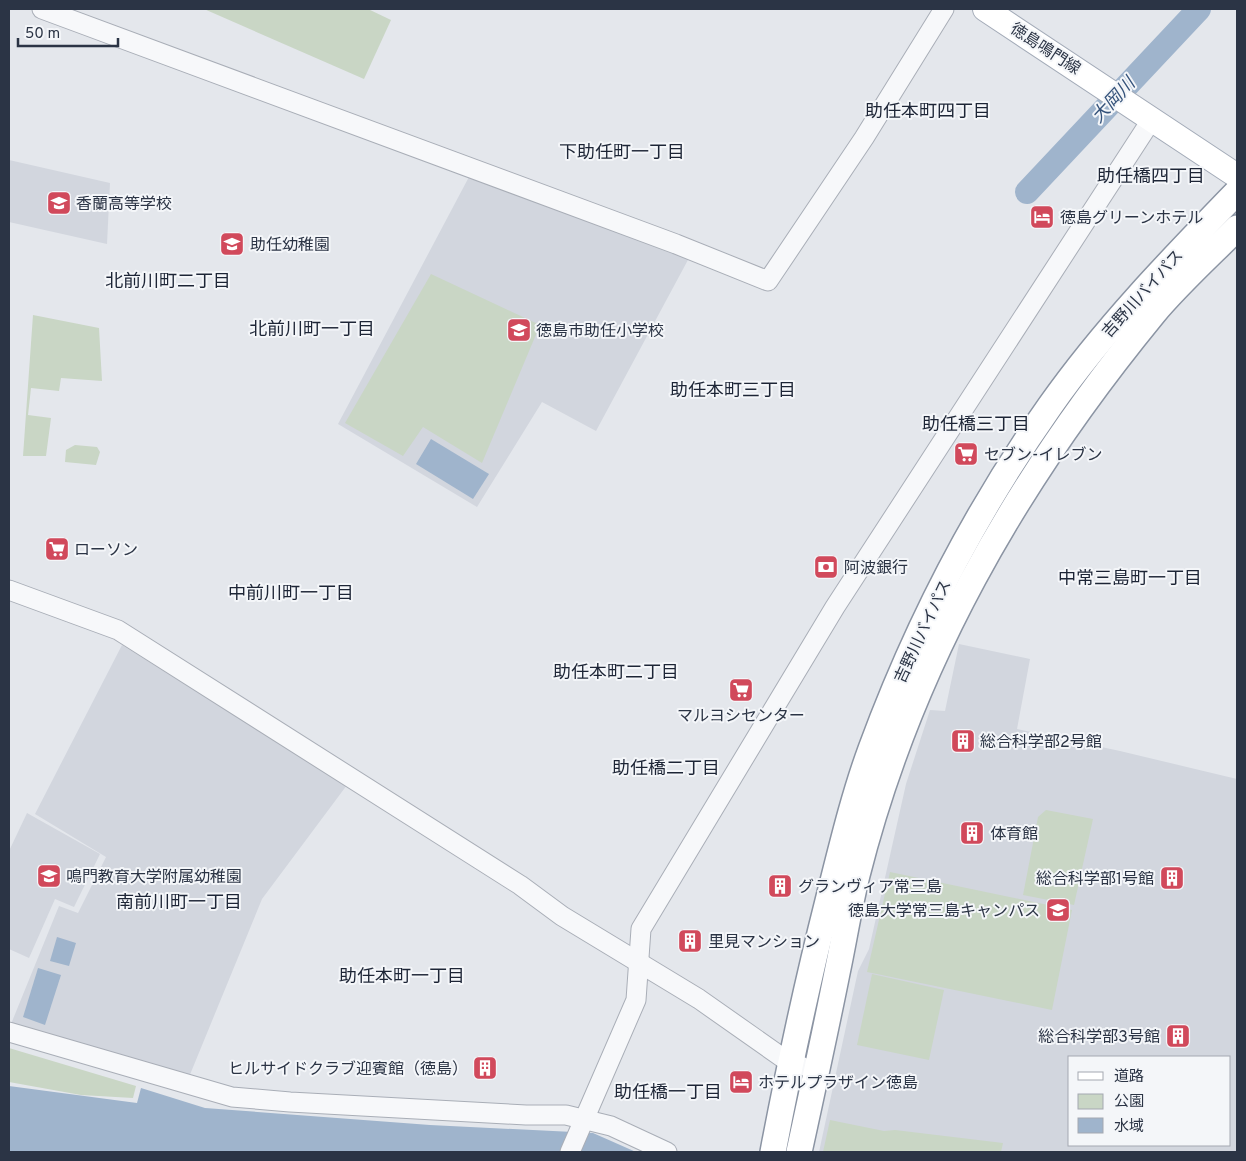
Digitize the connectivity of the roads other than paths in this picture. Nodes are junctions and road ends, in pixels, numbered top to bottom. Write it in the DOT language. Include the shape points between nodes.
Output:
graph roads {
  1 [pos="42,9"];
  2 [pos="944,9"];
  3 [pos="985,9"];
  4 [pos="1152,119"];
  5 [pos="1237,176"];
  6 [pos="1237,192"];
  7 [pos="1237,228"];
  8 [pos="9,590"];
  9 [pos="638,964"];
  10 [pos="9,1032"];
  11 [pos="790,1063"];
  12 [pos="816,1072"];
  13 [pos="582,1124"];
  14 [pos="570,1152"];
  15 [pos="667,1152"];
  16 [pos="773,1152"];
  17 [pos="799,1152"];
  1 -- 2 [label="street" via="768,281"];
  3 -- 4 [label="main road, 徳島鳴門線"];
  4 -- 5 [label="main road, 徳島鳴門線"];
  4 -- 9 [label="street" via="835,607 641,929"];
  6 -- 11 [label="highway, 吉野川バイパス" via="1140,292 1099,340 1050,405 963,544 907,660 862,774 837,864"];
  7 -- 12 [label="highway, 吉野川バイパス" via="1155,312 1071,420 1026,484 980,563 944,636 886,780 857,876"];
  8 -- 9 [label="street" via="118,630 520,885"];
  9 -- 11 [label="street" via="699,999"];
  9 -- 13 [label="street" via="636,1000"];
  10 -- 13 [label="street" via="232,1097 566,1115"];
  11 -- 12 [label="street"];
  11 -- 16 [label="highway, 吉野川バイパス"];
  12 -- 17 [label="highway, 吉野川バイパス"];
  13 -- 14 [label="street"];
  13 -- 15 [label="street" via="611,1126"];
}
